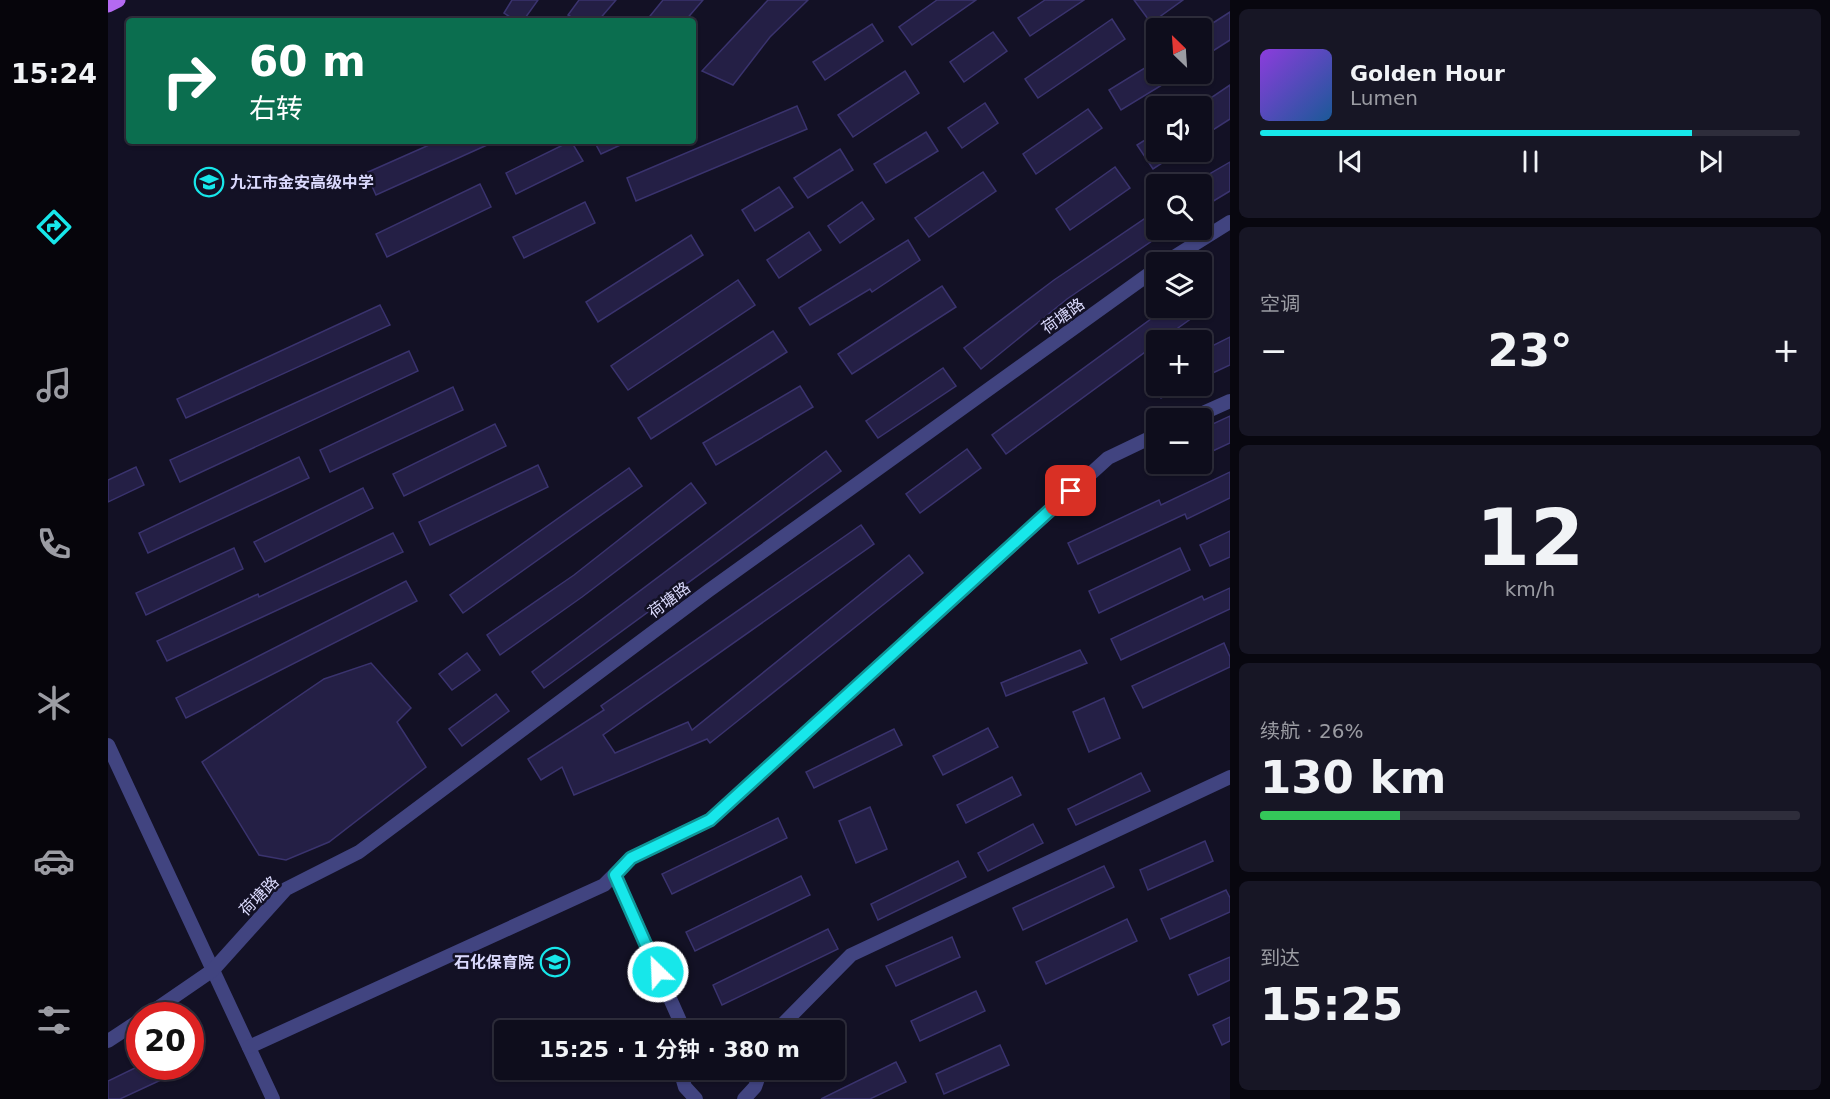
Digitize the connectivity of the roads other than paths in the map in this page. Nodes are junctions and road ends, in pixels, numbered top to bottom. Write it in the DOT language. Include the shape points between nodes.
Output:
graph roads {
  1 [pos="118,0"];
  2 [pos="108,5"];
  3 [pos="1230,222"];
  4 [pos="1182,252"];
  5 [pos="1146,276"];
  6 [pos="1230,401"];
  7 [pos="1212,409"];
  8 [pos="1146,440"];
  9 [pos="108,745"];
  10 [pos="1230,777"];
  11 [pos="615,875"];
  12 [pos="213,970"];
  13 [pos="166,1002"];
  14 [pos="680,1020"];
  15 [pos="787,1020"];
  16 [pos="126,1029"];
  17 [pos="108,1041"];
  18 [pos="249,1047"];
  19 [pos="684,1080"];
  20 [pos="757,1080"];
  21 [pos="690,1098"];
  22 [pos="273,1099"];
  23 [pos="744,1099"];
  1 -- 2 [label="main road"];
  3 -- 4 [label="street"];
  5 -- 12 [label="street, 荷塘路" via="708,591 359,852 286,889"];
  6 -- 7 [label="street"];
  8 -- 11 [label="street" via="1108,458 710,820 631,858"];
  9 -- 12 [label="street"];
  10 -- 15 [label="street" via="851,956"];
  11 -- 14 [label="street"];
  11 -- 18 [label="street" via="604,885"];
  12 -- 13 [label="street, 荷塘路"];
  12 -- 18 [label="street"];
  16 -- 17 [label="street"];
  18 -- 22 [label="street"];
  19 -- 21 [label="street"];
  20 -- 23 [label="street"];
}
